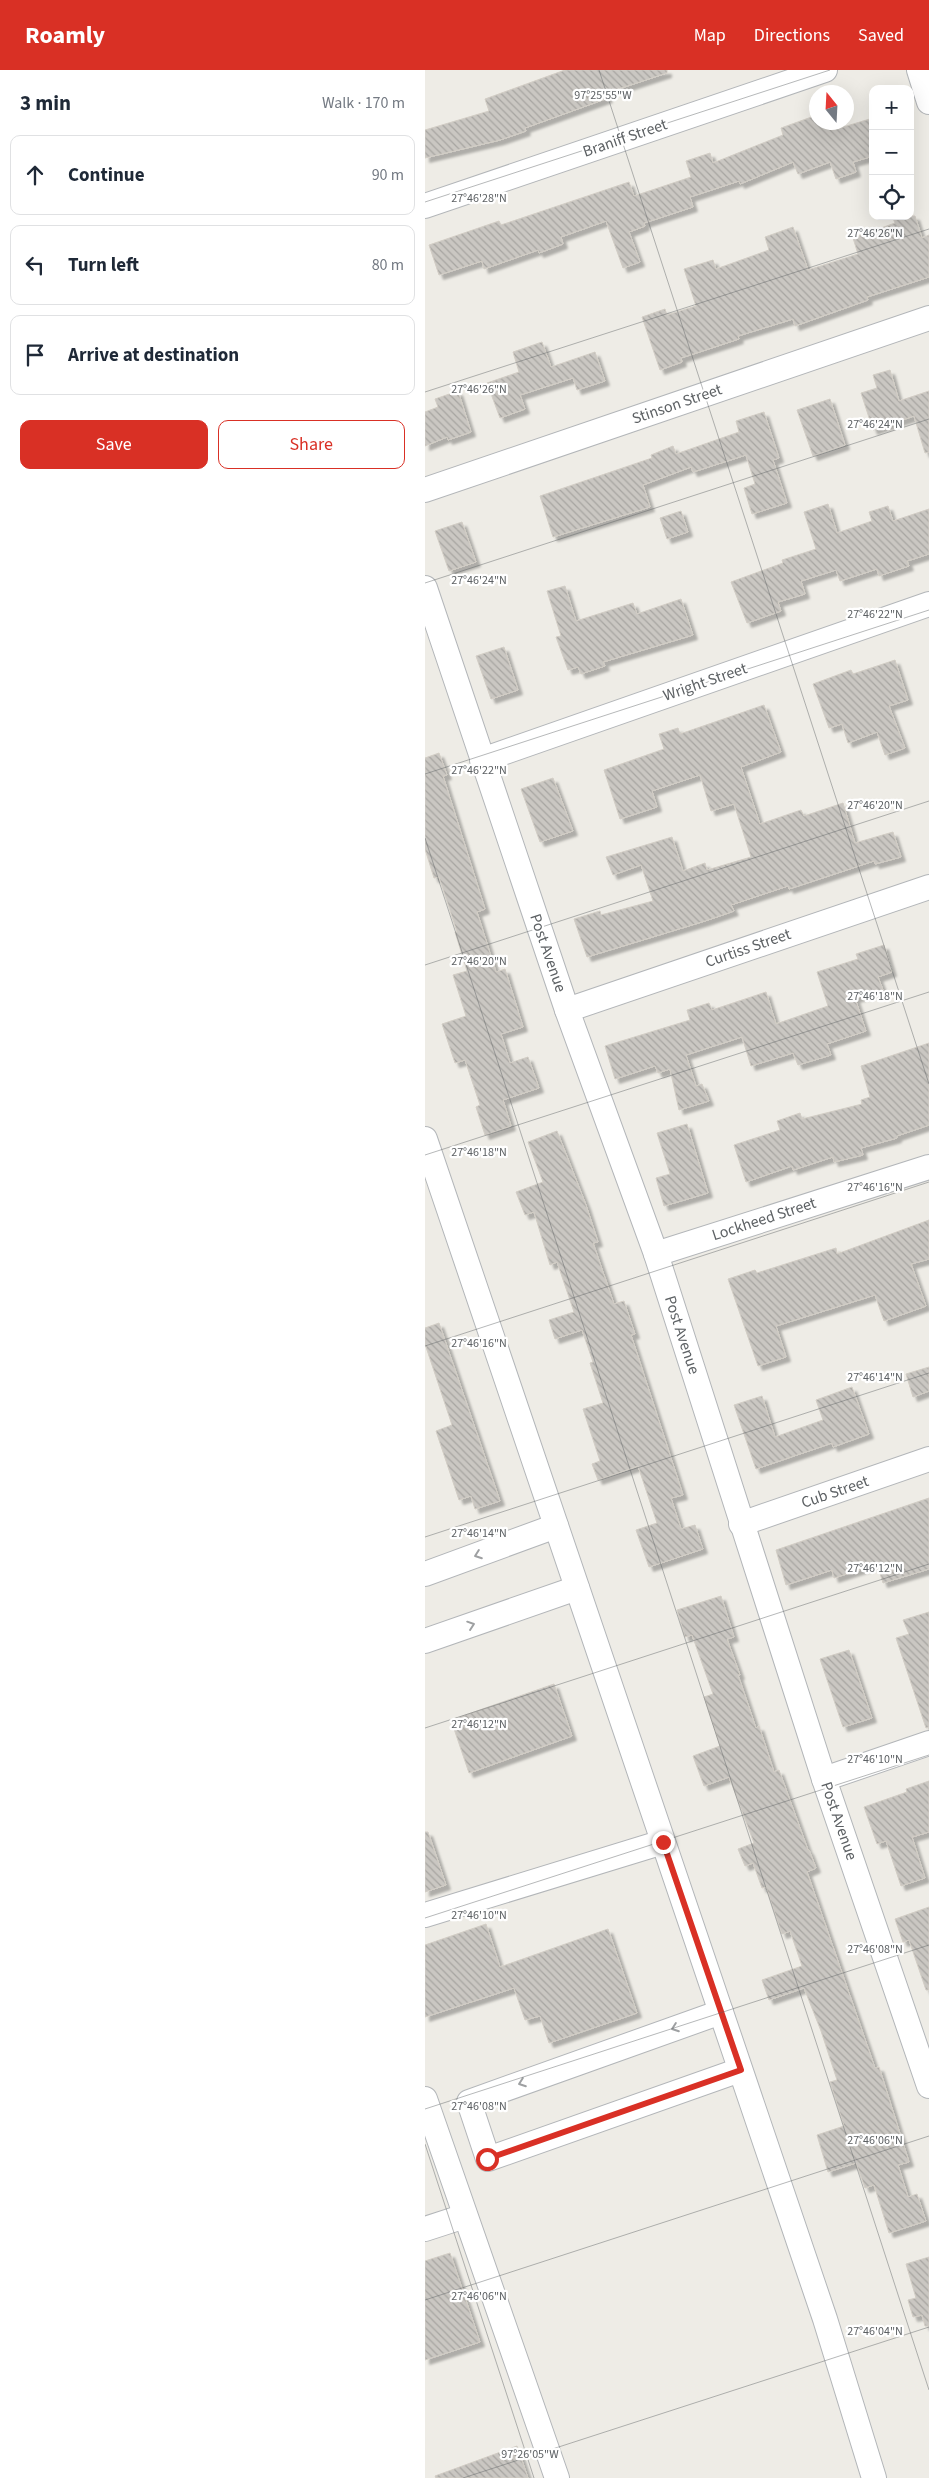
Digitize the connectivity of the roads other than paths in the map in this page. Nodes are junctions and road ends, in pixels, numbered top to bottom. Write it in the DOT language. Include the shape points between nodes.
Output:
graph roads {
  1 [pos="825,70"];
  2 [pos="919,70"];
  3 [pos="929,102"];
  4 [pos="425,206"];
  5 [pos="929,318"];
  6 [pos="425,490"];
  7 [pos="425,588"];
  8 [pos="929,604"];
  9 [pos="482,760"];
  10 [pos="929,887"];
  11 [pos="567,1010"];
  12 [pos="425,1139"];
  13 [pos="929,1167"];
  14 [pos="656,1254"];
  15 [pos="929,1459"];
  16 [pos="741,1524"];
  17 [pos="556,1526"];
  18 [pos="425,1574"];
  19 [pos="577,1588"];
  20 [pos="425,1641"];
  21 [pos="929,1743"];
  22 [pos="825,1779"];
  23 [pos="663,1842"];
  24 [pos="425,1914"];
  25 [pos="721,2012"];
  26 [pos="921,2031"];
  27 [pos="741,2070"];
  28 [pos="929,2086"];
  29 [pos="425,2099"];
  30 [pos="465,2216"];
  31 [pos="425,2229"];
  32 [pos="557,2478"];
  33 [pos="874,2478"];
  1 -- 4 [label="street, Braniff Street"];
  2 -- 3 [label="street"];
  5 -- 6 [label="street, Stinson Street"];
  7 -- 9 [label="street, Post Avenue"];
  8 -- 9 [label="street, Wright Street"];
  9 -- 11 [label="street, Post Avenue"];
  10 -- 11 [label="street, Curtiss Street"];
  11 -- 14 [label="street, Post Avenue"];
  12 -- 17 [label="street"];
  13 -- 14 [label="street, Lockheed Street"];
  14 -- 16 [label="street, Post Avenue"];
  15 -- 16 [label="street, Cub Street"];
  16 -- 22 [label="street, Post Avenue"];
  17 -- 18 [label="street, one-way"];
  17 -- 19 [label="street"];
  20 -- 19 [label="street, one-way"];
  19 -- 23 [label="street"];
  21 -- 22 [label="street"];
  22 -- 26 [label="street, Post Avenue"];
  23 -- 24 [label="street"];
  23 -- 25 [label="street"];
  25 -- 27 [label="street"];
  25 -- 27 [label="street, one-way" via="469,2102 487,2159"];
  26 -- 28 [label="street, Post Avenue"];
  27 -- 33 [label="street" via="825,2319"];
  29 -- 30 [label="street"];
  30 -- 31 [label="street"];
  30 -- 32 [label="street"];
}
